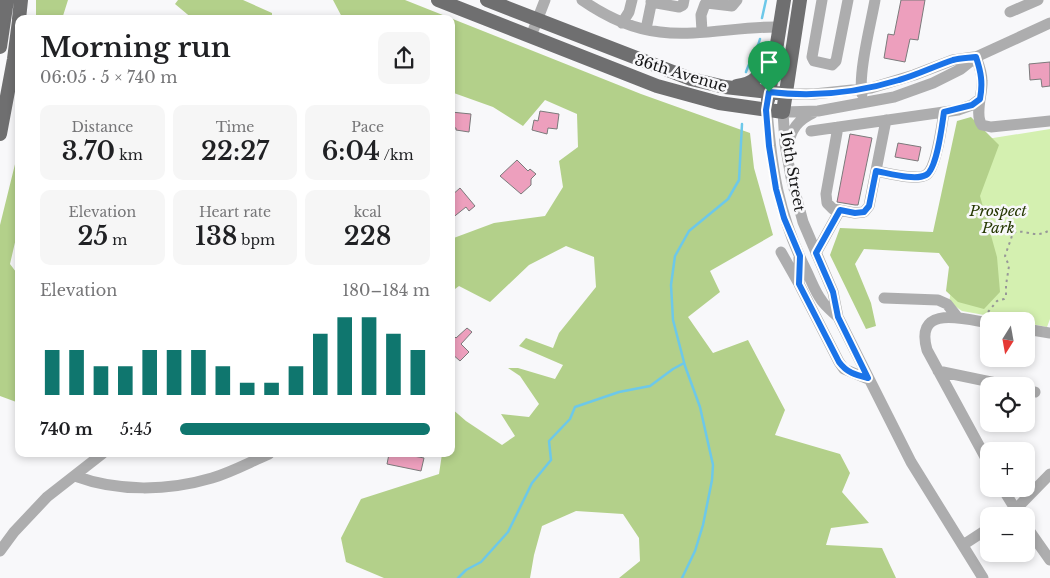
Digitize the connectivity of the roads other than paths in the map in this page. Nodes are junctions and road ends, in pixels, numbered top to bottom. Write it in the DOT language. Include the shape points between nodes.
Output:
graph roads {
  1 [pos="7,0"];
  2 [pos="22,0"];
  3 [pos="438,0"];
  4 [pos="487,0"];
  5 [pos="545,0"];
  6 [pos="582,0"];
  7 [pos="632,0"];
  8 [pos="684,0"];
  9 [pos="737,0"];
  10 [pos="784,0"];
  11 [pos="800,0"];
  12 [pos="822,0"];
  13 [pos="848,0"];
  14 [pos="876,0"];
  15 [pos="1038,0"];
  16 [pos="652,1"];
  17 [pos="599,5"];
  18 [pos="1010,12"];
  19 [pos="20,15"];
  20 [pos="537,20"];
  21 [pos="622,23"];
  22 [pos="1050,23"];
  23 [pos="646,30"];
  24 [pos="779,30"];
  25 [pos="702,31"];
  26 [pos="531,36"];
  27 [pos="0,47"];
  28 [pos="15,51"];
  29 [pos="976,57"];
  30 [pos="725,87"];
  31 [pos="861,89"];
  32 [pos="769,92"];
  33 [pos="785,94"];
  34 [pos="980,99"];
  35 [pos="863,104"];
  36 [pos="766,110"];
  37 [pos="818,111"];
  38 [pos="783,112"];
  39 [pos="944,112"];
  40 [pos="886,120"];
  41 [pos="1050,121"];
  42 [pos="838,126"];
  43 [pos="811,131"];
  44 [pos="0,134"];
  45 [pos="876,171"];
  46 [pos="790,177"];
  47 [pos="840,210"];
  48 [pos="781,252"];
  49 [pos="816,253"];
  50 [pos="800,256"];
  51 [pos="799,284"];
  52 [pos="884,298"];
  53 [pos="838,317"];
  54 [pos="958,318"];
  55 [pos="980,321"];
  56 [pos="1035,330"];
  57 [pos="1050,333"];
  58 [pos="938,371"];
  59 [pos="868,378"];
  60 [pos="980,380"];
  61 [pos="980,448"];
  62 [pos="98,457"];
  63 [pos="263,457"];
  64 [pos="1050,474"];
  65 [pos="75,476"];
  66 [pos="1020,507"];
  67 [pos="980,534"];
  68 [pos="1035,539"];
  69 [pos="963,545"];
  70 [pos="0,551"];
  71 [pos="1050,560"];
  72 [pos="983,578"];
  1 -- 27 [label="main road"];
  2 -- 19 [label="main road"];
  3 -- 26 [label="main road, 36th Avenue"];
  4 -- 20 [label="main road, 36th Avenue"];
  5 -- 20 [label="street"];
  6 -- 17 [label="street, 36th Avenue"];
  7 -- 21 [label="street"];
  8 -- 16 [label="street" via="680,7"];
  9 -- 25 [label="street" via="732,6 705,4 701,15"];
  10 -- 24 [label="main road, 16th Street"];
  11 -- 33 [label="main road, 16th Street"];
  12 -- 13 [label="street" via="812,57 814,61 832,65 836,61"];
  14 -- 31 [label="street"];
  15 -- 18 [label="street"];
  16 -- 23 [label="street"];
  17 -- 21 [label="street, 36th Avenue"];
  20 -- 26 [label="street"];
  20 -- 30 [label="main road, 36th Avenue" via="678,75"];
  21 -- 23 [label="street, 36th Avenue"];
  22 -- 29 [label="street, 36th Avenue"];
  23 -- 25 [label="street, 36th Avenue"];
  24 -- 25 [label="street, 36th Avenue"];
  24 -- 30 [label="main road" via="757,78 747,84"];
  24 -- 32 [label="main road, 16th Street"];
  26 -- 36 [label="main road, 36th Avenue" via="688,96"];
  28 -- 44 [label="main road"];
  29 -- 31 [label="street, 36th Avenue" via="953,60 899,80"];
  29 -- 34 [label="street" via="982,82"];
  29 -- 35 [label="street, 36th Avenue" via="961,69 933,83"];
  30 -- 32 [label="main road, 36th Avenue"];
  31 -- 33 [label="street, 36th Avenue"];
  31 -- 35 [label="street"];
  32 -- 33 [label="main road, 36th Avenue"];
  32 -- 36 [label="main road, 16th Street"];
  33 -- 38 [label="main road, 16th Street"];
  34 -- 39 [label="street" via="972,105"];
  34 -- 41 [label="street" via="979,121 986,127"];
  35 -- 37 [label="street, 36th Avenue"];
  36 -- 38 [label="main road, 36th Avenue"];
  36 -- 50 [label="street, 16th Street" via="776,189"];
  37 -- 38 [label="street, 36th Avenue"];
  37 -- 46 [label="street" via="801,119 790,133"];
  38 -- 46 [label="street, 16th Street"];
  39 -- 40 [label="street"];
  39 -- 45 [label="street" via="933,168 926,175 914,177"];
  40 -- 42 [label="street"];
  40 -- 45 [label="street"];
  42 -- 43 [label="street"];
  42 -- 47 [label="street" via="826,194 827,203"];
  45 -- 47 [label="street" via="869,206 864,212"];
  46 -- 49 [label="street, 16th Street"];
  47 -- 49 [label="street"];
  48 -- 51 [label="street, 16th Street"];
  49 -- 53 [label="street, 16th Street" via="833,292"];
  50 -- 51 [label="street, 16th Street"];
  50 -- 53 [label="street, 16th Street" via="821,300"];
  51 -- 59 [label="street, 16th Street" via="844,369"];
  52 -- 54 [label="street" via="938,300 947,304"];
  53 -- 59 [label="street, 16th Street"];
  54 -- 55 [label="street"];
  54 -- 58 [label="street" via="937,318 925,332 926,350"];
  56 -- 57 [label="street"];
  58 -- 60 [label="street"];
  58 -- 61 [label="street"];
  59 -- 69 [label="street, 16th Street" via="911,462"];
  62 -- 65 [label="street"];
  63 -- 65 [label="street" via="212,478 165,487 122,487"];
  64 -- 66 [label="street"];
  65 -- 70 [label="street" via="47,497"];
  67 -- 69 [label="street"];
  68 -- 71 [label="street"];
  69 -- 72 [label="street, 16th Street"];
}
